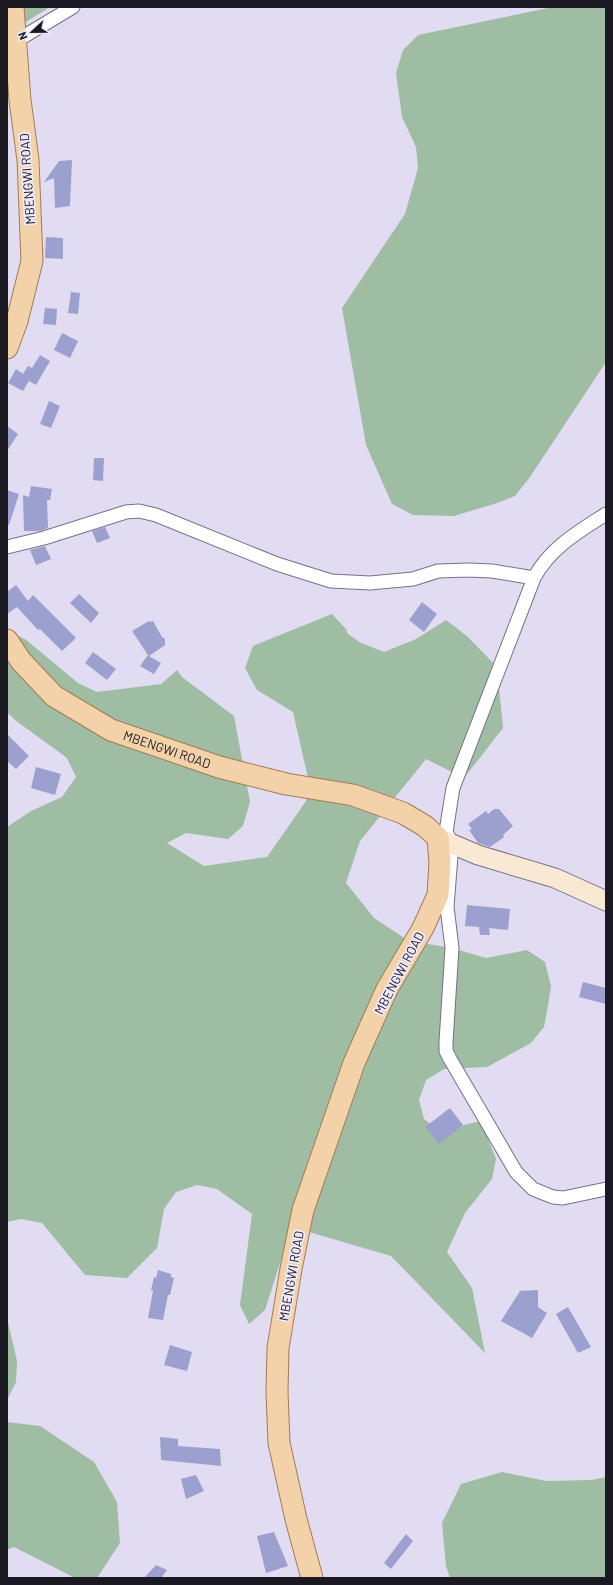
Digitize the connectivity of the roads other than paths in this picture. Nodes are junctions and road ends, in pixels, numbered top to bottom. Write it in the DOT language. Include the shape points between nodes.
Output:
graph roads {
  1 [pos="13,7"];
  2 [pos="73,7"];
  3 [pos="11,44"];
  4 [pos="7,348"];
  5 [pos="606,514"];
  6 [pos="7,547"];
  7 [pos="534,578"];
  8 [pos="7,640"];
  9 [pos="445,841"];
  10 [pos="606,901"];
  11 [pos="606,1189"];
  12 [pos="312,1578"];
  1 -- 3 [label="main road, MBENGWI ROAD"];
  2 -- 3 [label="street"];
  3 -- 4 [label="main road, MBENGWI ROAD" via="28,160 32,261 17,321"];
  5 -- 7 [label="street" via="558,546"];
  6 -- 7 [label="street" via="126,512 139,511 156,515 277,564 331,581 370,583 413,579 438,571 468,570"];
  7 -- 9 [label="street" via="453,788"];
  8 -- 9 [label="main road, MBENGWI ROAD" via="21,661 54,696 111,730 219,767 286,784 353,795 403,813"];
  9 -- 10 [label="street" via="478,855 555,878"];
  9 -- 11 [label="street" via="447,907 452,948 446,1051 516,1172 533,1189 563,1198"];
  9 -- 12 [label="main road, MBENGWI ROAD" via="440,863 438,895 423,928 387,989 354,1064 303,1210 291,1268 278,1348 279,1444"];
}
